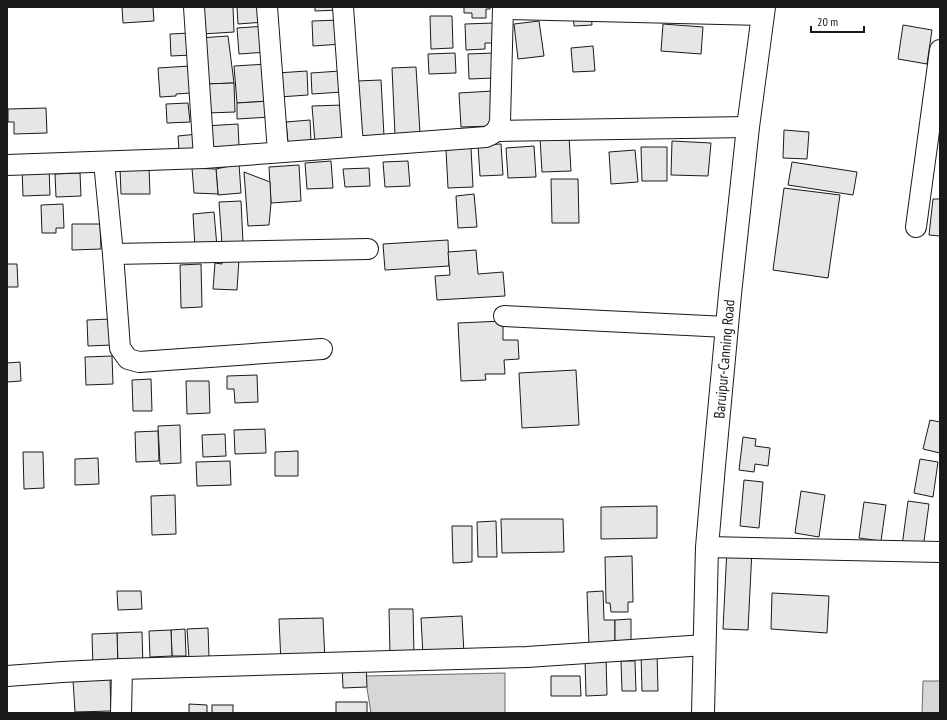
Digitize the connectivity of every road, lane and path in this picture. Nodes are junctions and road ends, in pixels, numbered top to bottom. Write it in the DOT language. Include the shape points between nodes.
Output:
graph roads {
  1 [pos="194,7"];
  2 [pos="267,7"];
  3 [pos="343,7"];
  4 [pos="503,8"];
  5 [pos="763,11"];
  6 [pos="940,50"];
  7 [pos="748,127"];
  8 [pos="497,131"];
  9 [pos="353,146"];
  10 [pos="278,152"];
  11 [pos="204,158"];
  12 [pos="104,162"];
  13 [pos="7,166"];
  14 [pos="916,227"];
  15 [pos="368,249"];
  16 [pos="113,254"];
  17 [pos="504,316"];
  18 [pos="727,326"];
  19 [pos="322,349"];
  20 [pos="707,547"];
  21 [pos="940,552"];
  22 [pos="705,645"];
  23 [pos="122,669"];
  24 [pos="7,676"];
  25 [pos="121,713"];
  26 [pos="703,713"];
  1 -- 11 [label="street"];
  2 -- 10 [label="street"];
  3 -- 9 [label="street"];
  4 -- 5 [label="street"];
  4 -- 8 [label="street" via="500,122"];
  5 -- 7 [label="main road, Baruipur-Canning Road"];
  6 -- 14 [label="street"];
  7 -- 8 [label="street"];
  7 -- 18 [label="main road, Baruipur-Canning Road"];
  8 -- 9 [label="street" via="486,137"];
  9 -- 10 [label="street"];
  10 -- 11 [label="street"];
  11 -- 12 [label="street"];
  12 -- 13 [label="street"];
  12 -- 16 [label="street"];
  15 -- 16 [label="street"];
  16 -- 19 [label="street" via="120,348 128,359 139,362"];
  17 -- 18 [label="street"];
  18 -- 20 [label="main road, Baruipur-Canning Road"];
  20 -- 21 [label="street"];
  20 -- 22 [label="main road, Baruipur-Canning Road"];
  22 -- 23 [label="street" via="527,657"];
  22 -- 26 [label="main road, Baruipur-Canning Road"];
  23 -- 24 [label="street"];
  23 -- 25 [label="street"];
}
